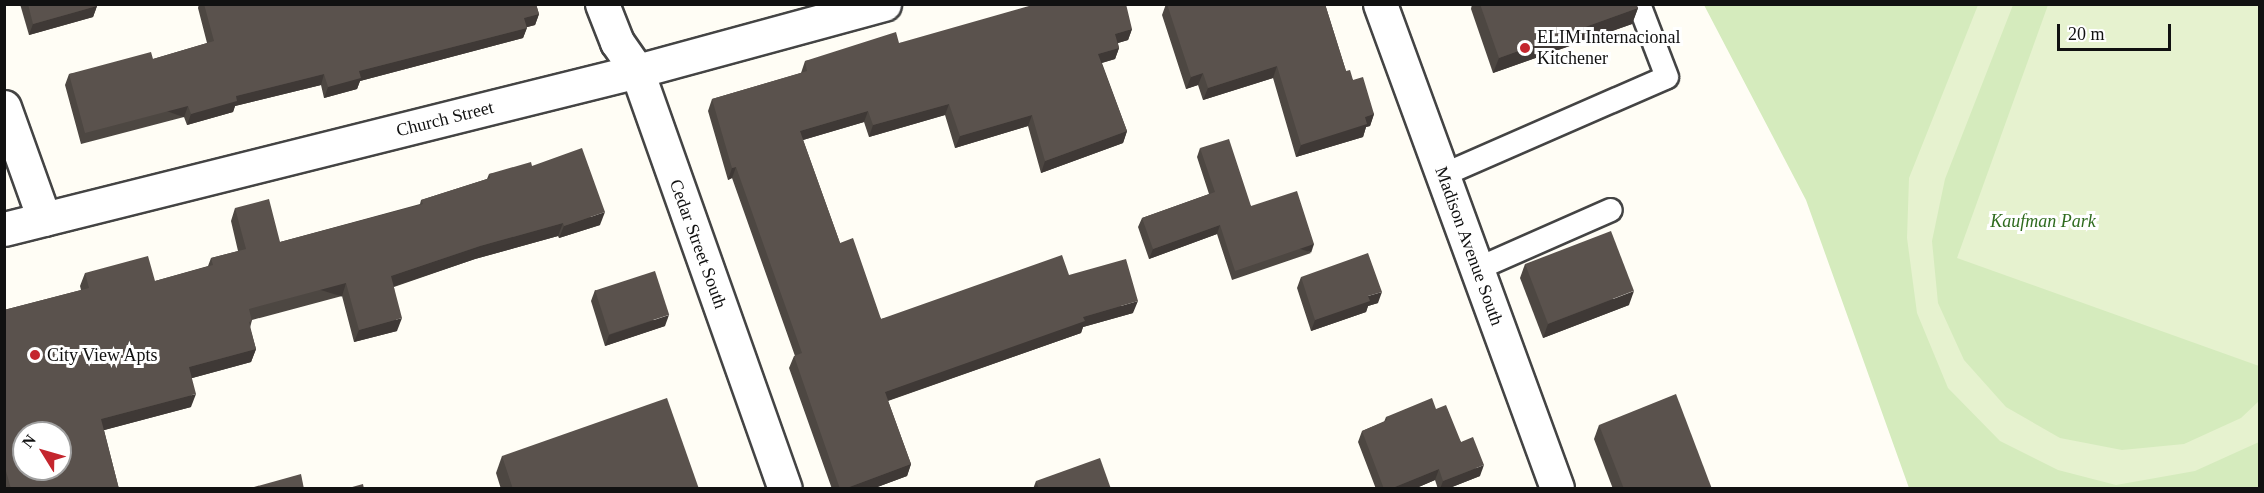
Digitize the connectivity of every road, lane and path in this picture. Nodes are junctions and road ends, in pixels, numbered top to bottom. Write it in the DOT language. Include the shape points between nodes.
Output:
graph roads {
  1 [pos="602,4"];
  2 [pos="884,4"];
  3 [pos="1380,4"];
  4 [pos="1639,4"];
  5 [pos="637,71"];
  6 [pos="4,107"];
  7 [pos="1443,176"];
  8 [pos="1611,210"];
  9 [pos="44,219"];
  10 [pos="4,229"];
  11 [pos="1477,269"];
  12 [pos="785,489"];
  13 [pos="1557,489"];
  1 -- 5 [label="street, Cedar Street South" via="617,42"];
  2 -- 5 [label="street, Church Street"];
  3 -- 7 [label="street, Madison Avenue South"];
  4 -- 7 [label="lane" via="1668,77"];
  5 -- 9 [label="street, Church Street"];
  5 -- 12 [label="street, Cedar Street South"];
  6 -- 9 [label="street"];
  7 -- 11 [label="street, Madison Avenue South"];
  8 -- 11 [label="lane"];
  9 -- 10 [label="street, Church Street"];
  11 -- 13 [label="street, Madison Avenue South"];
}
